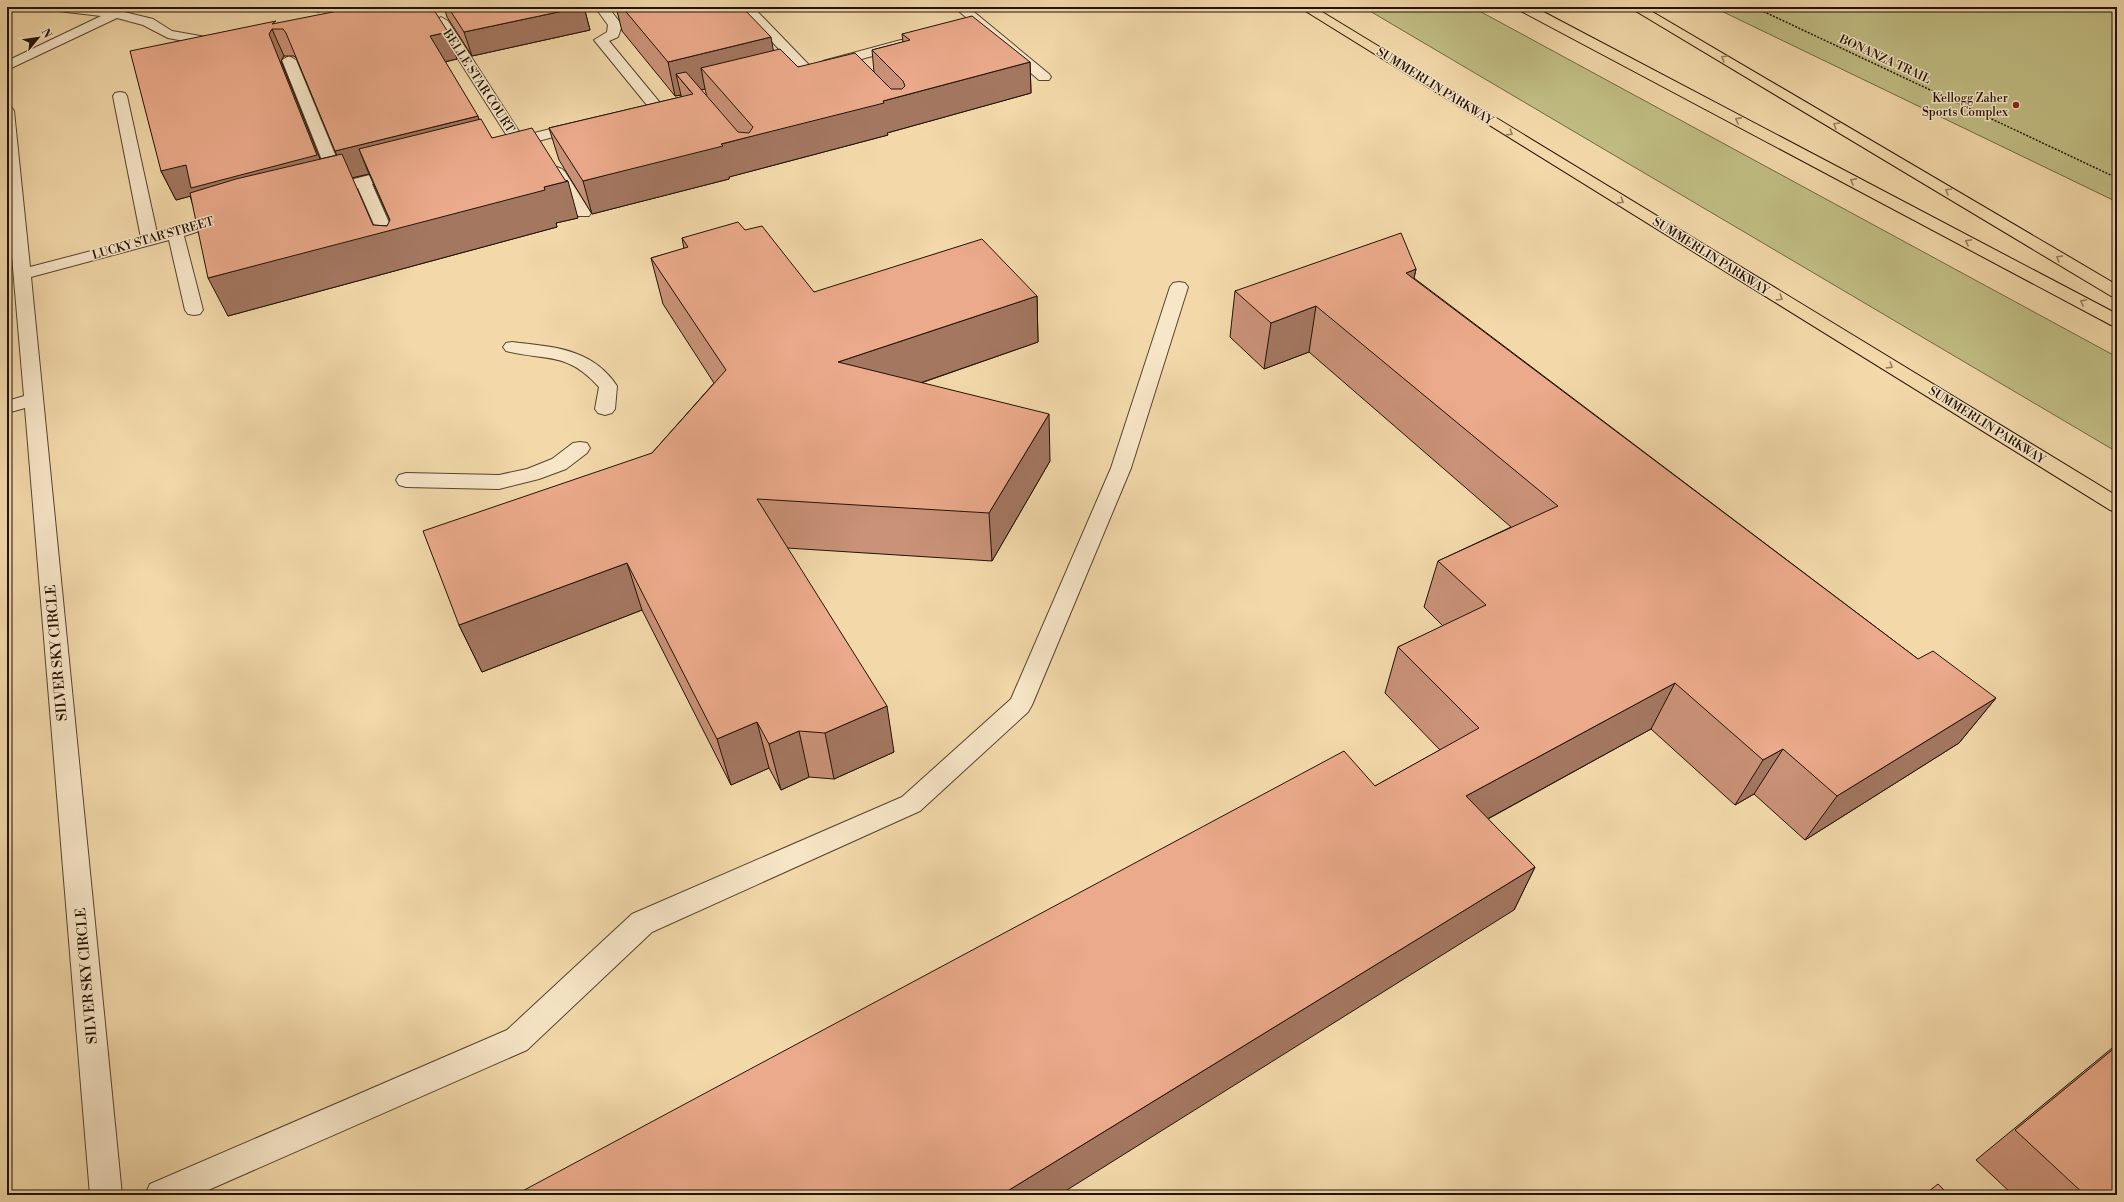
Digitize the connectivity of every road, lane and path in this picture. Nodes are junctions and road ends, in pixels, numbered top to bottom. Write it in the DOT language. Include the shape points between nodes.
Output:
graph roads {
  1 [pos="58,7"];
  2 [pos="601,7"];
  3 [pos="746,7"];
  4 [pos="960,7"];
  5 [pos="1305,7"];
  6 [pos="1524,7"];
  7 [pos="1636,7"];
  8 [pos="1754,7"];
  9 [pos="116,14"];
  10 [pos="441,22"];
  11 [pos="980,25"];
  12 [pos="965,28"];
  13 [pos="236,34"];
  14 [pos="912,42"];
  15 [pos="288,60"];
  16 [pos="7,66"];
  17 [pos="1044,77"];
  18 [pos="120,96"];
  19 [pos="641,110"];
  20 [pos="7,112"];
  21 [pos="596,122"];
  22 [pos="518,141"];
  23 [pos="494,148"];
  24 [pos="543,150"];
  25 [pos="417,168"];
  26 [pos="2117,178"];
  27 [pos="363,182"];
  28 [pos="341,188"];
  29 [pos="312,195"];
  30 [pos="583,213"];
  31 [pos="240,214"];
  32 [pos="175,233"];
  33 [pos="150,240"];
  34 [pos="396,257"];
  35 [pos="22,274"];
  36 [pos="1179,287"];
  37 [pos="2117,292"];
  38 [pos="194,310"];
  39 [pos="2117,321"];
  40 [pos="512,348"];
  41 [pos="33,400"];
  42 [pos="7,407"];
  43 [pos="605,409"];
  44 [pos="580,448"];
  45 [pos="406,480"];
  46 [pos="2117,504"];
  47 [pos="106,1195"];
  48 [pos="161,1195"];
  1 -- 9 [label="street"];
  2 -- 19 [label="street" via="615,25 613,34 601,40 663,105"];
  3 -- 14 [label="street" via="798,72 849,64"];
  4 -- 11 [label="street"];
  5 -- 46 [label="highway, SUMMERLIN PARKWAY, one-way"];
  39 -- 6 [label="highway, one-way"];
  37 -- 7 [label="highway, one-way"];
  8 -- 26 [label="path, BONANZA TRAIL"];
  9 -- 13 [label="street" via="148,22 168,34 206,41"];
  9 -- 16 [label="street"];
  10 -- 22 [label="street, BELLE STAR COURT"];
  11 -- 12 [label="street"];
  11 -- 17 [label="street"];
  15 -- 28 [label="street"];
  18 -- 33 [label="street"];
  20 -- 35 [label="street, SILVER SKY CIRCLE"];
  21 -- 24 [label="street"];
  22 -- 23 [label="street"];
  22 -- 24 [label="street"];
  24 -- 30 [label="street"];
  25 -- 27 [label="street"];
  27 -- 28 [label="street"];
  27 -- 34 [label="street"];
  28 -- 29 [label="street"];
  31 -- 32 [label="street, LUCKY STAR STREET"];
  32 -- 33 [label="street, LUCKY STAR STREET"];
  32 -- 38 [label="street"];
  33 -- 35 [label="street, LUCKY STAR STREET"];
  35 -- 41 [label="street, SILVER SKY CIRCLE"];
  36 -- 48 [label="street" via="1121,468 1020,705 911,804 642,923 517,1040"];
  40 -- 43 [label="street" via="560,354 592,368 608,386"];
  41 -- 42 [label="street"];
  41 -- 47 [label="street, SILVER SKY CIRCLE"];
  44 -- 45 [label="street" via="559,464 499,482"];
}
